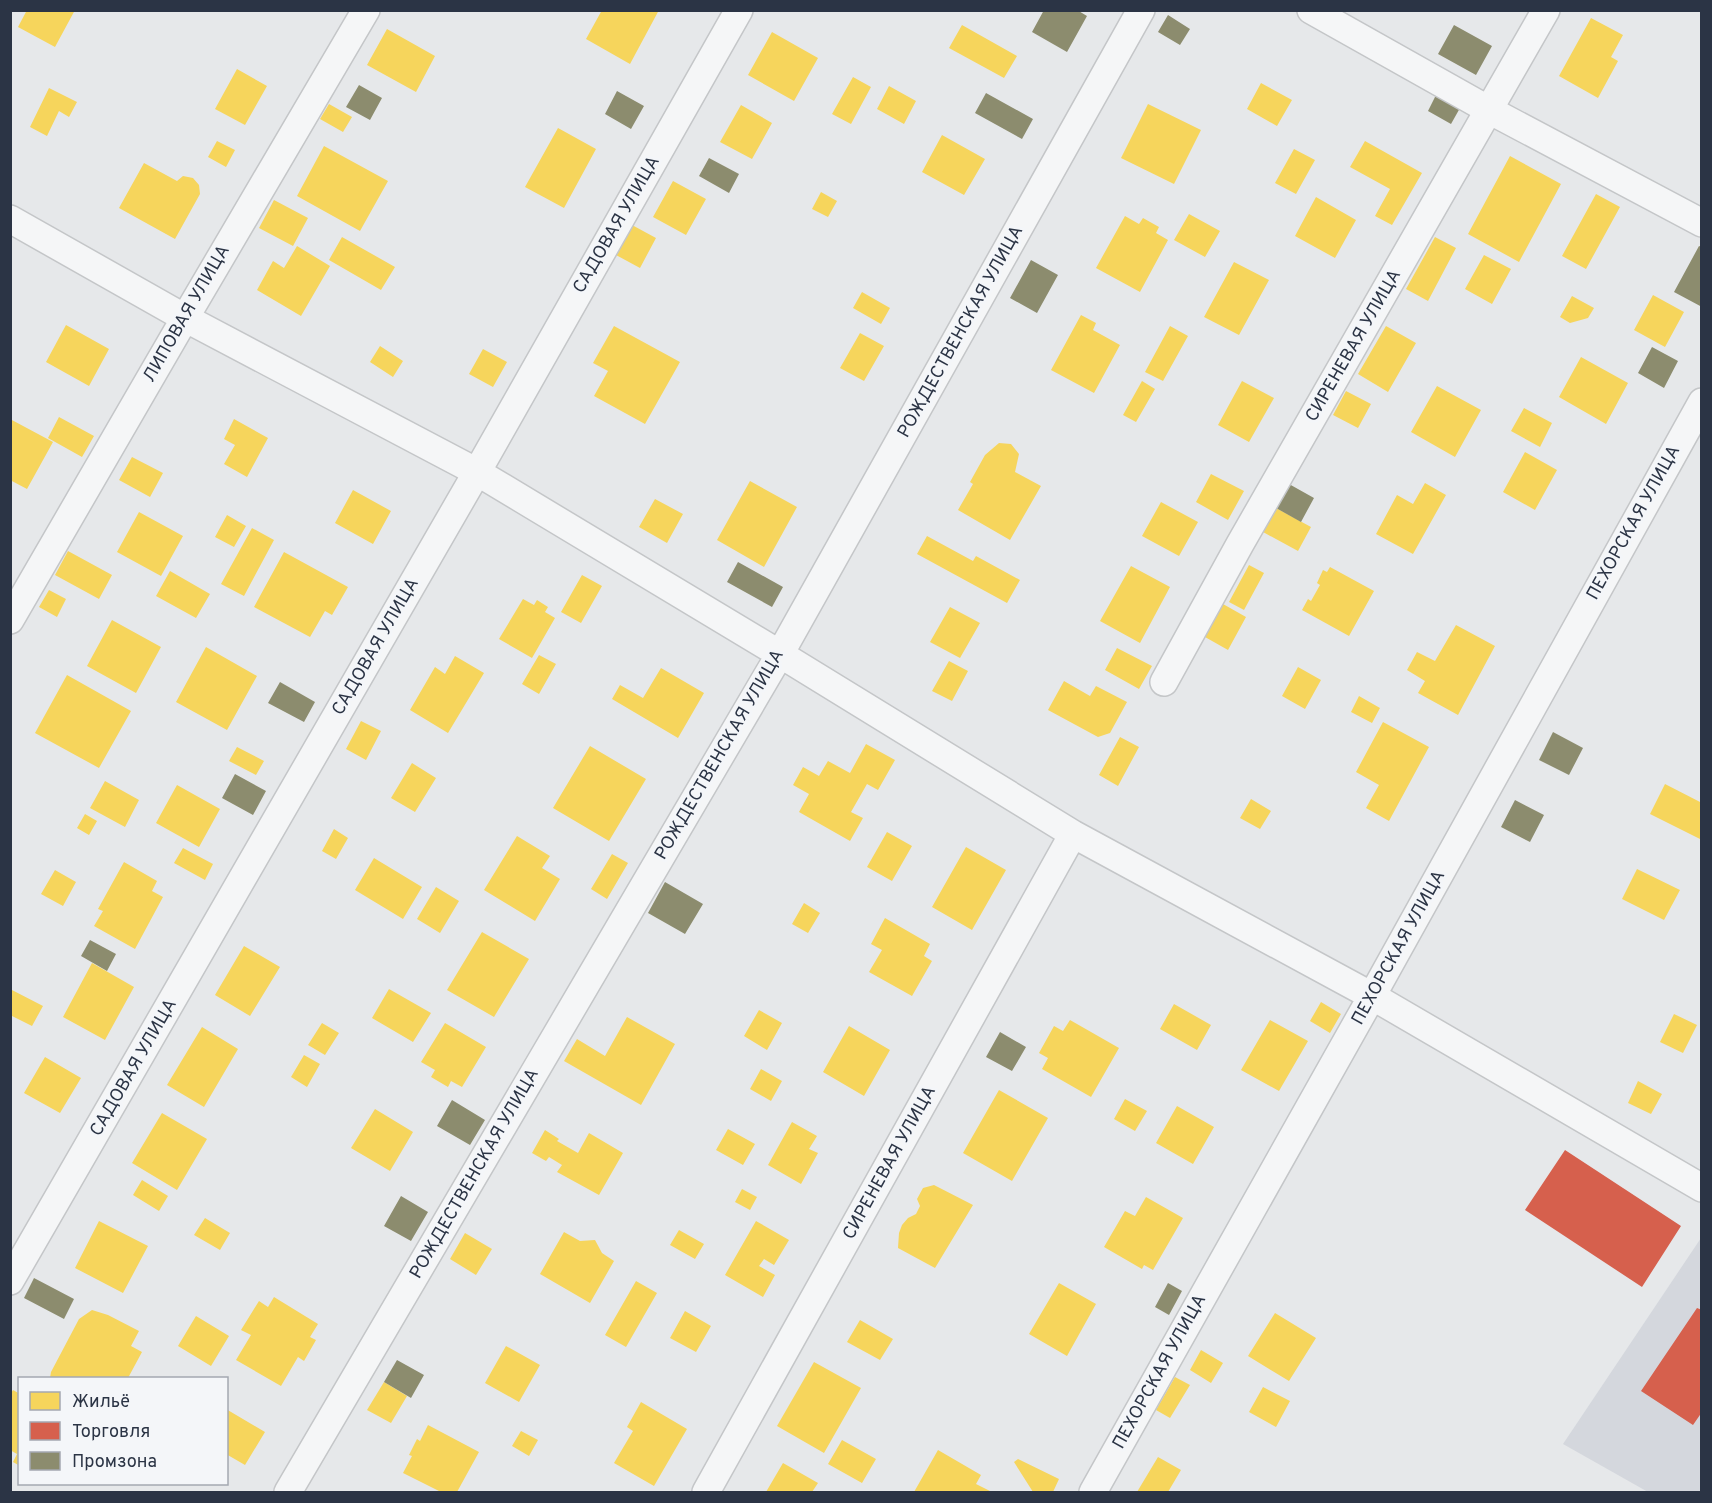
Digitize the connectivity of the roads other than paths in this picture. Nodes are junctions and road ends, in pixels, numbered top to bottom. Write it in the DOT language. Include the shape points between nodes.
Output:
graph roads {
  1 [pos="366,10"];
  2 [pos="739,10"];
  3 [pos="1141,10"];
  4 [pos="1311,10"];
  5 [pos="1546,10"];
  6 [pos="1490,110"];
  7 [pos="10,219"];
  8 [pos="1701,223"];
  9 [pos="185,318"];
  10 [pos="1701,402"];
  11 [pos="477,472"];
  12 [pos="10,620"];
  13 [pos="780,654"];
  14 [pos="1164,682"];
  15 [pos="1073,834"];
  16 [pos="1372,996"];
  17 [pos="1701,1188"];
  18 [pos="10,1281"];
  19 [pos="288,1492"];
  20 [pos="706,1492"];
  21 [pos="1093,1492"];
  1 -- 9 [label="street, ЛИПОВАЯ УЛИЦА"];
  2 -- 11 [label="street, САДОВАЯ УЛИЦА"];
  3 -- 13 [label="street, РОЖДЕСТВЕНСКАЯ УЛИЦА"];
  4 -- 6 [label="street"];
  5 -- 6 [label="street, СИРЕНЕВАЯ УЛИЦА"];
  6 -- 8 [label="street"];
  6 -- 14 [label="street, СИРЕНЕВАЯ УЛИЦА"];
  7 -- 9 [label="street"];
  9 -- 11 [label="street"];
  9 -- 12 [label="street, ЛИПОВАЯ УЛИЦА"];
  10 -- 16 [label="street, ПЕХОРСКАЯ УЛИЦА"];
  11 -- 13 [label="street"];
  11 -- 18 [label="street, САДОВАЯ УЛИЦА"];
  13 -- 15 [label="street"];
  13 -- 19 [label="street, РОЖДЕСТВЕНСКАЯ УЛИЦА"];
  15 -- 16 [label="street"];
  15 -- 20 [label="street, СИРЕНЕВАЯ УЛИЦА"];
  16 -- 17 [label="street"];
  16 -- 21 [label="street, ПЕХОРСКАЯ УЛИЦА"];
}
